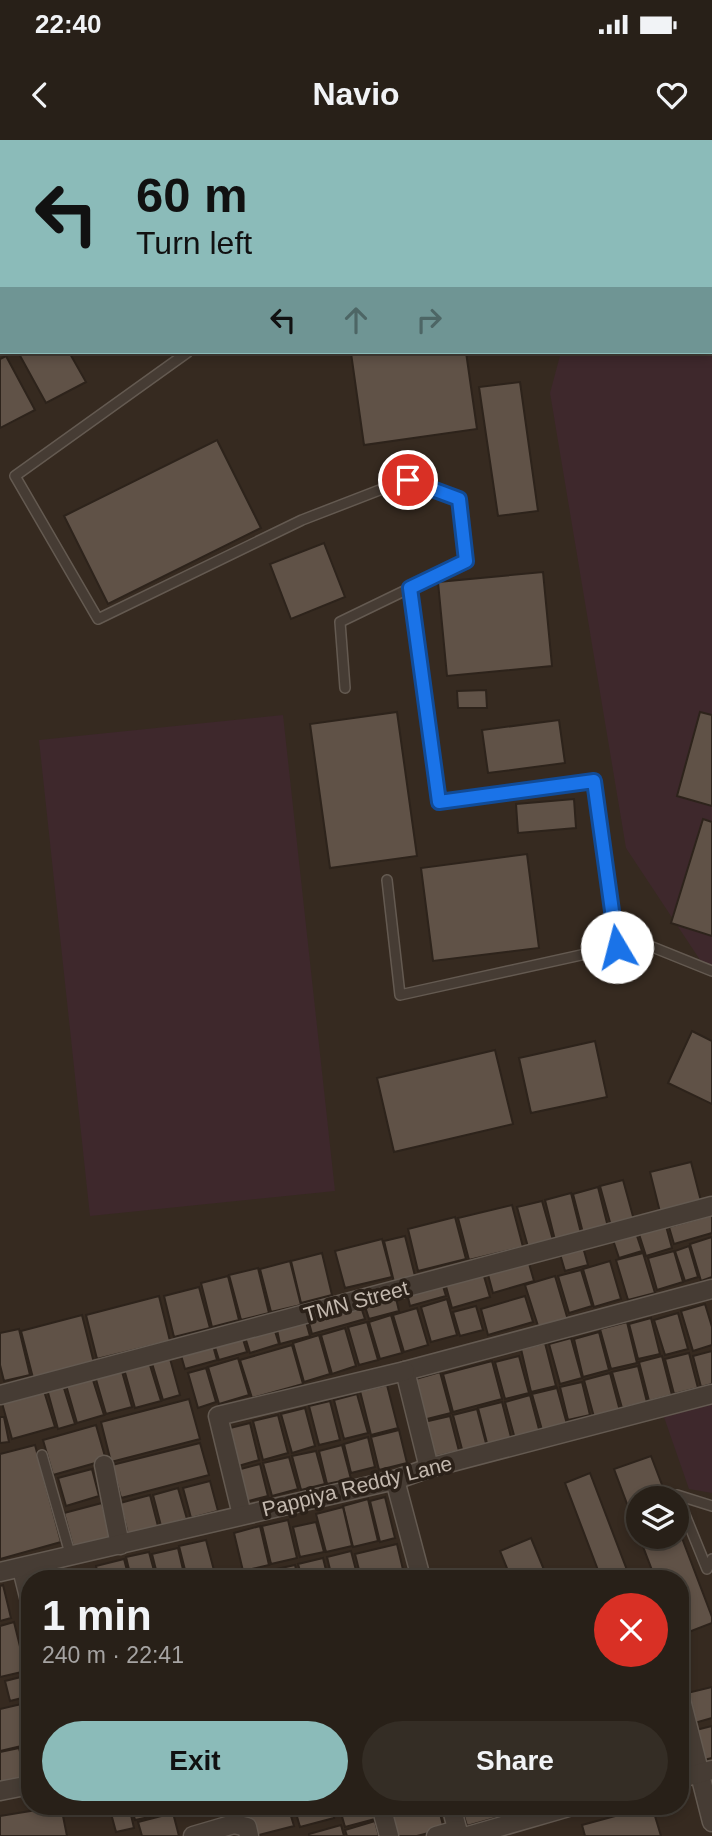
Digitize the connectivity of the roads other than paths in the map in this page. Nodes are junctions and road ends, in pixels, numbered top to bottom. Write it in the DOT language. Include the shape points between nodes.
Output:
graph roads {
  1 [pos="185,354"];
  2 [pos="410,588"];
  3 [pos="345,688"];
  4 [pos="387,880"];
  5 [pos="617,947"];
  6 [pos="712,971"];
  7 [pos="712,1206"];
  8 [pos="712,1289"];
  9 [pos="405,1371"];
  10 [pos="712,1394"];
  11 [pos="0,1395"];
  12 [pos="43,1455"];
  13 [pos="104,1465"];
  14 [pos="429,1468"];
  15 [pos="395,1480"];
  16 [pos="712,1506"];
  17 [pos="242,1515"];
  18 [pos="120,1545"];
  19 [pos="71,1557"];
  20 [pos="712,1559"];
  21 [pos="22,1569"];
  22 [pos="419,1570"];
  23 [pos="0,1572"];
  24 [pos="689,1723"];
  25 [pos="706,1771"];
  26 [pos="689,1776"];
  27 [pos="21,1787"];
  28 [pos="0,1791"];
  29 [pos="383,1815"];
  30 [pos="504,1815"];
  31 [pos="521,1818"];
  32 [pos="712,1822"];
  33 [pos="193,1836"];
  34 [pos="249,1836"];
  35 [pos="389,1836"];
  36 [pos="436,1836"];
  1 -- 2 [label="lane" via="15,476 98,619 302,520 408,480 459,499 466,561"];
  2 -- 3 [label="lane" via="340,622"];
  2 -- 5 [label="lane" via="439,802 594,781"];
  4 -- 5 [label="lane" via="400,995"];
  5 -- 6 [label="lane" via="640,942"];
  7 -- 11 [label="street, TMN Street"];
  8 -- 9 [label="street"];
  9 -- 14 [label="street"];
  9 -- 17 [label="street" via="218,1416"];
  10 -- 14 [label="street, Pappiya Reddy Lane"];
  12 -- 19 [label="lane"];
  13 -- 18 [label="street"];
  14 -- 15 [label="street, Pappiya Reddy Lane"];
  15 -- 17 [label="street, Pappiya Reddy Lane"];
  15 -- 22 [label="street"];
  16 -- 20 [label="lane" via="677,1495 706,1569"];
  17 -- 18 [label="street, Pappiya Reddy Lane"];
  18 -- 19 [label="street, Pappiya Reddy Lane"];
  19 -- 21 [label="street, Pappiya Reddy Lane"];
  21 -- 23 [label="street, Pappiya Reddy Lane"];
  24 -- 25 [label="street"];
  25 -- 26 [label="street"];
  25 -- 32 [label="street"];
  27 -- 28 [label="street"];
  29 -- 35 [label="street"];
  30 -- 31 [label="street"];
  31 -- 36 [label="street"];
  33 -- 34 [label="street" via="234,1824 247,1827"];
}
